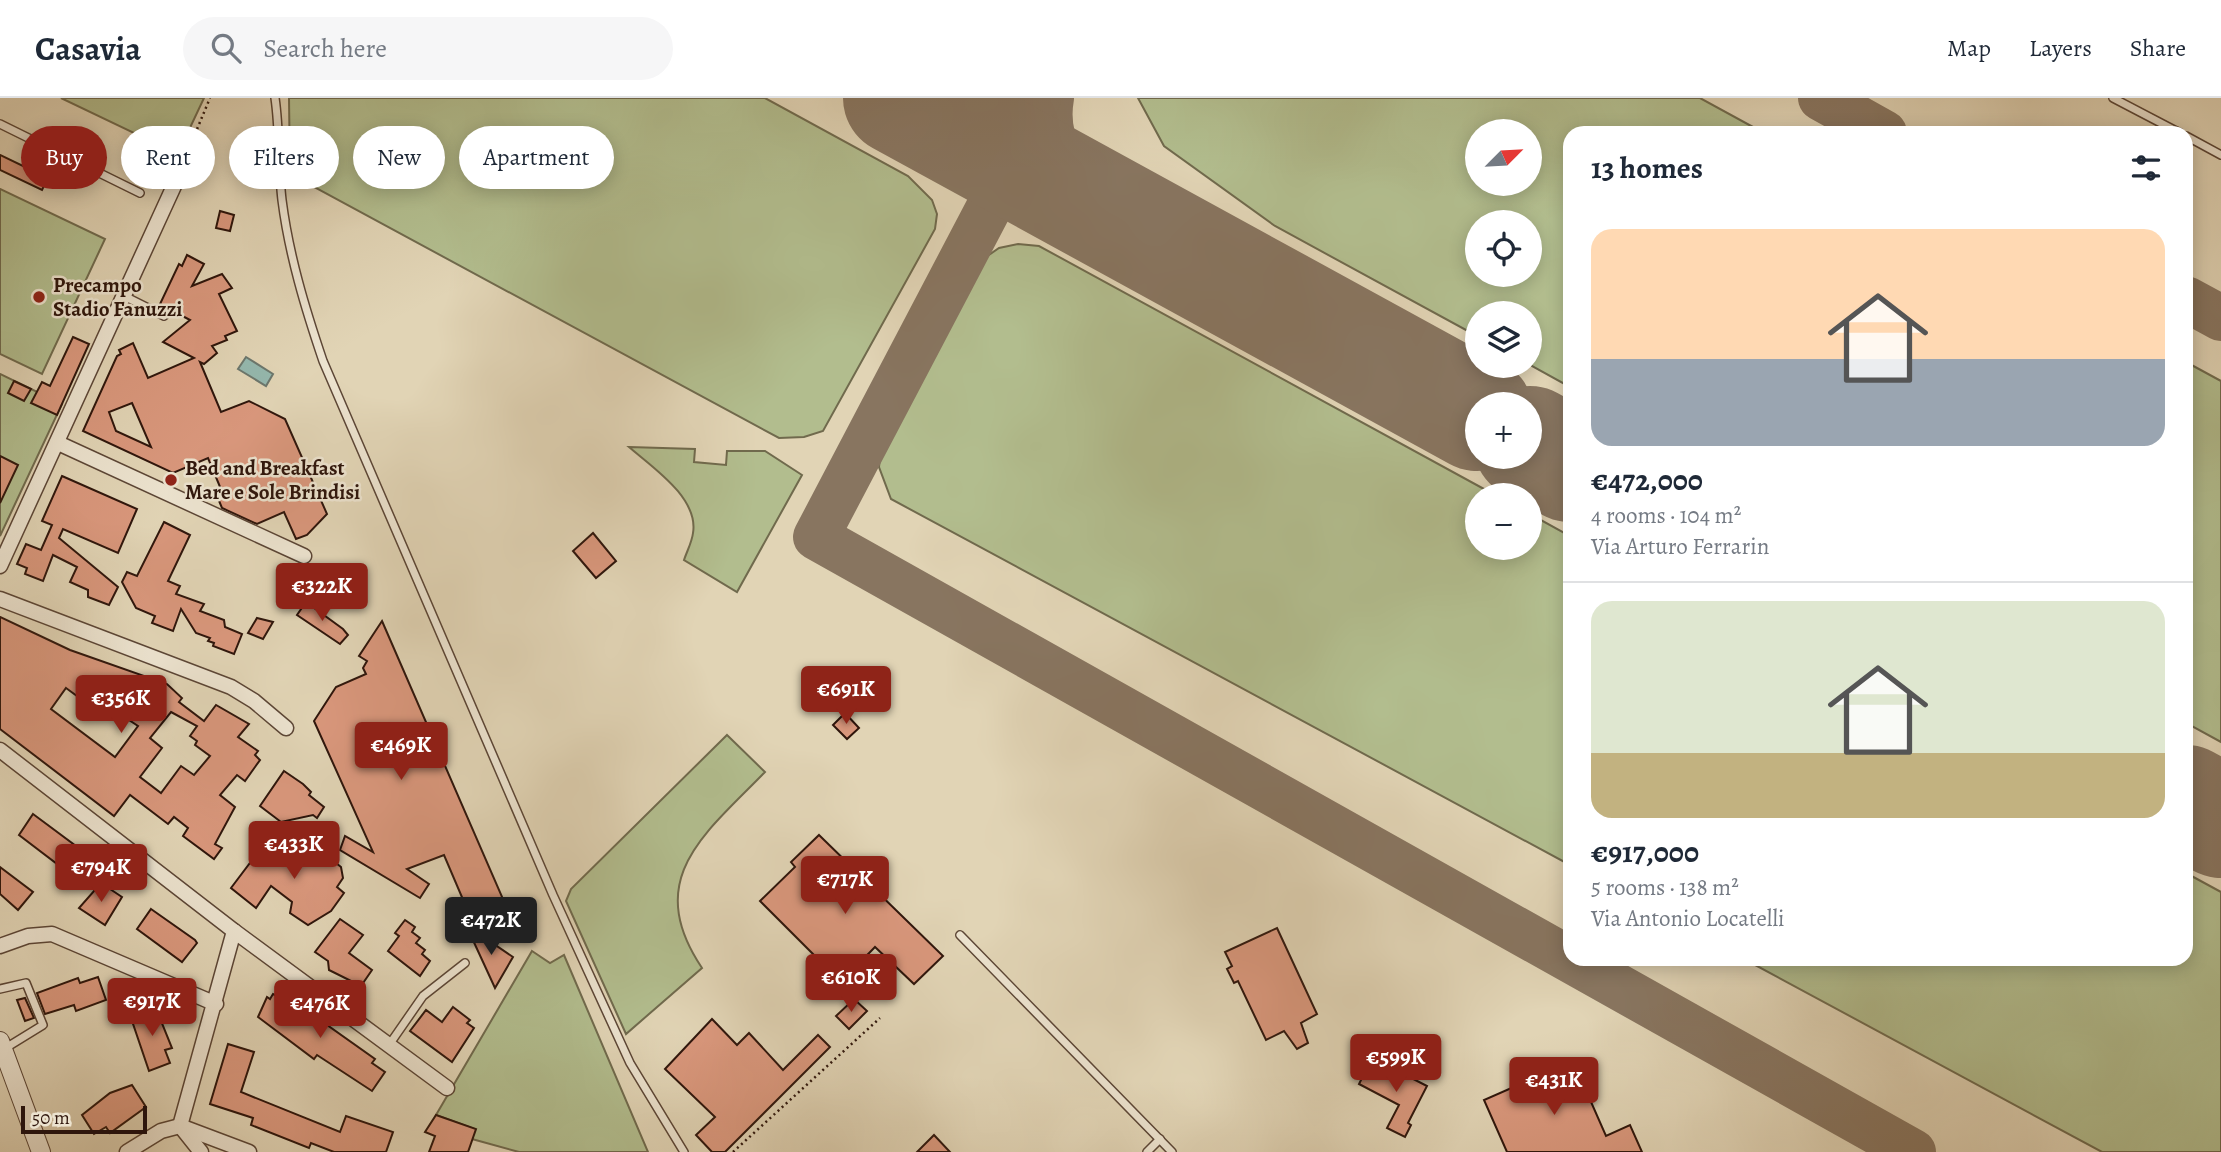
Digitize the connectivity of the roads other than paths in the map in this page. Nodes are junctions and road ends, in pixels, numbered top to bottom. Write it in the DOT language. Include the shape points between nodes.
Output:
graph roads {
  1 [pos="275,98"];
  2 [pos="2113,98"];
  3 [pos="0,124"];
  4 [pos="2167,126"];
  5 [pos="2193,140"];
  6 [pos="2221,155"];
  7 [pos="174,189"];
  8 [pos="140,192"];
  9 [pos="124,296"];
  10 [pos="164,316"];
  11 [pos="58,443"];
  12 [pos="304,556"];
  13 [pos="0,566"];
  14 [pos="0,599"];
  15 [pos="286,728"];
  16 [pos="0,750"];
  17 [pos="234,931"];
  18 [pos="960,936"];
  19 [pos="0,946"];
  20 [pos="465,963"];
  21 [pos="0,989"];
  22 [pos="216,1004"];
  23 [pos="2,1045"];
  24 [pos="388,1045"];
  25 [pos="446,1088"];
  26 [pos="180,1126"];
  27 [pos="1160,1139"];
  28 [pos="41,1152"];
  29 [pos="127,1152"];
  30 [pos="201,1152"];
  31 [pos="249,1152"];
  32 [pos="684,1152"];
  33 [pos="1147,1152"];
  34 [pos="1172,1152"];
  1 -- 32 [label="lane" via="290,246 323,361 624,1052"];
  2 -- 4 [label="lane"];
  3 -- 8 [label="lane"];
  5 -- 6 [label="lane"];
  7 -- 9 [label="street"];
  9 -- 10 [label="lane"];
  9 -- 11 [label="street"];
  11 -- 12 [label="street"];
  11 -- 13 [label="street"];
  14 -- 15 [label="street" via="231,687"];
  16 -- 17 [label="street"];
  17 -- 22 [label="street"];
  17 -- 24 [label="street"];
  18 -- 27 [label="lane"];
  19 -- 22 [label="street" via="52,933"];
  20 -- 24 [label="lane" via="423,996"];
  21 -- 23 [label="lane" via="26,984 43,1025"];
  22 -- 26 [label="street"];
  23 -- 28 [label="street"];
  24 -- 25 [label="street"];
  26 -- 29 [label="street" via="161,1131"];
  26 -- 30 [label="street"];
  26 -- 31 [label="street"];
  27 -- 33 [label="lane"];
  27 -- 34 [label="lane"];
}
